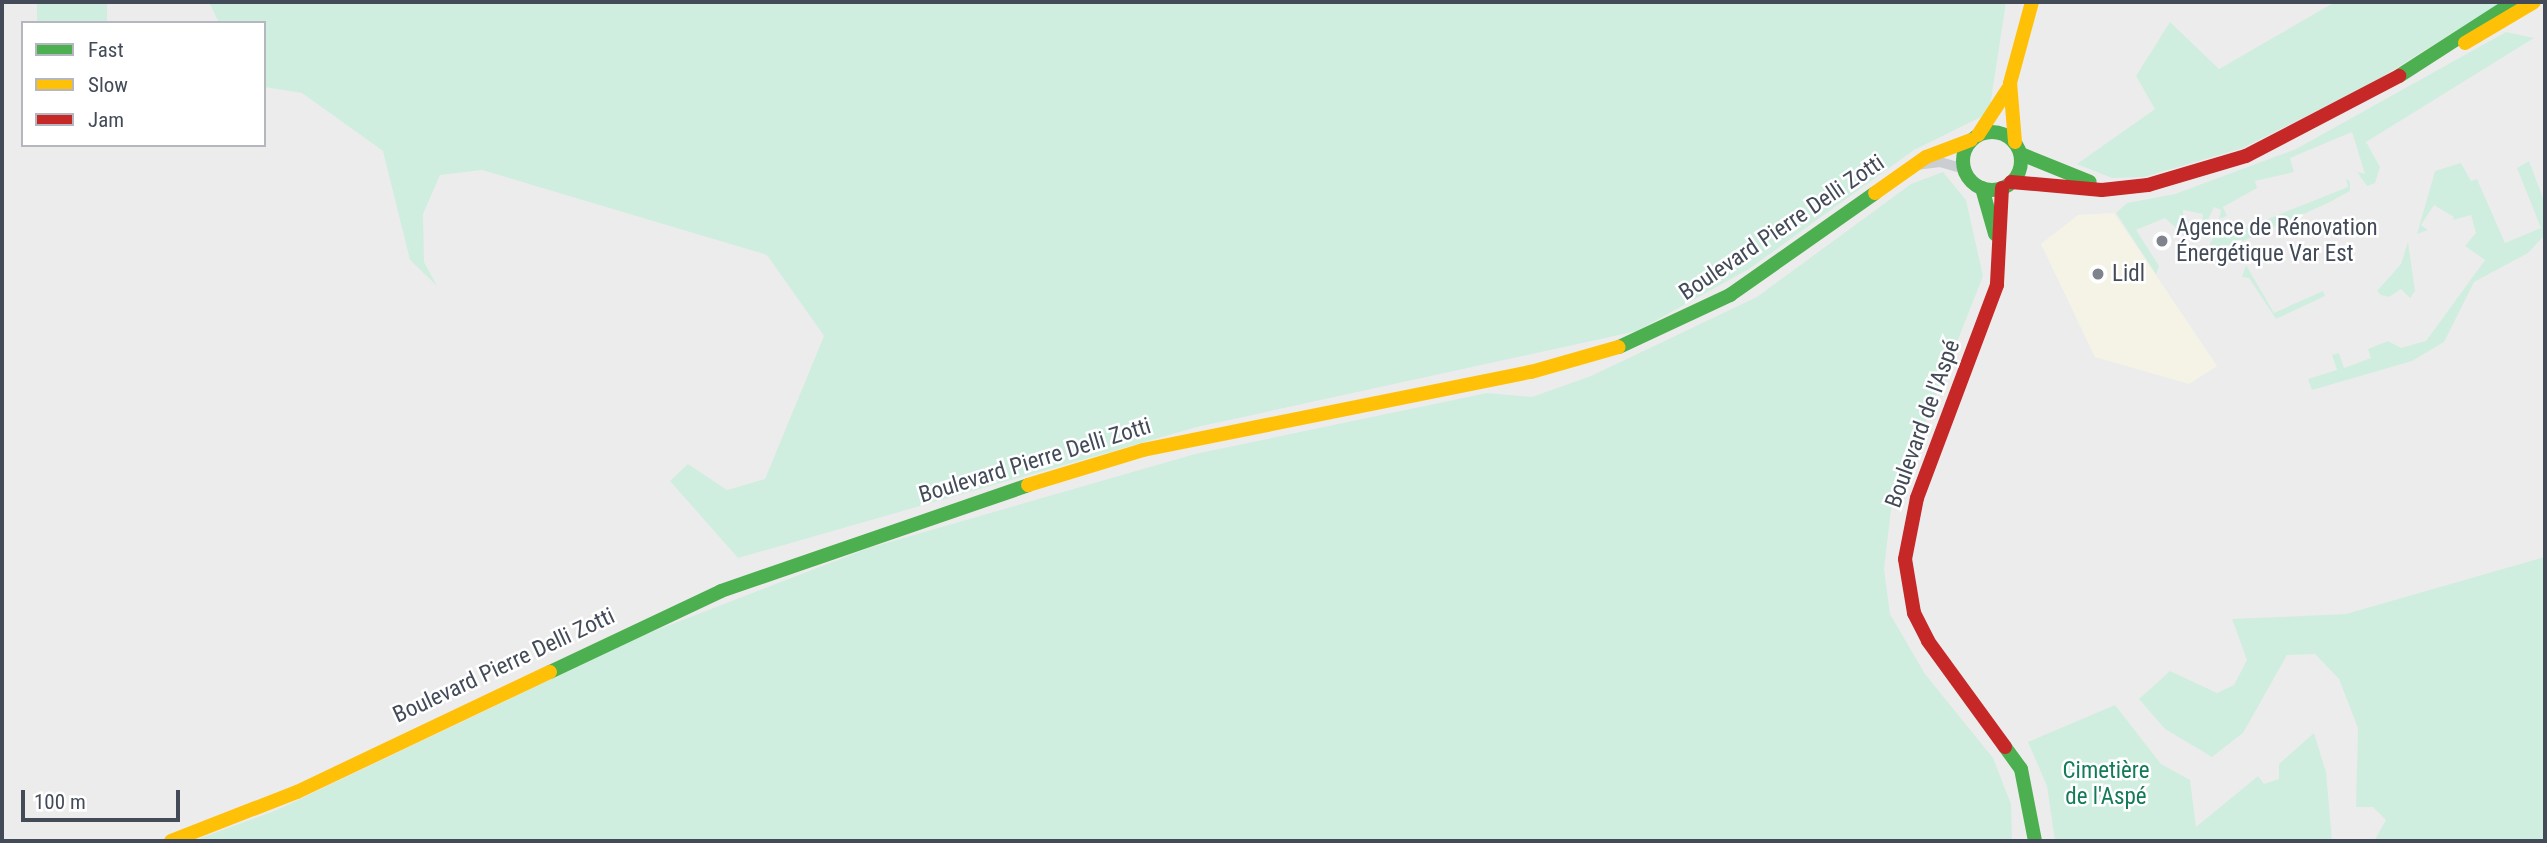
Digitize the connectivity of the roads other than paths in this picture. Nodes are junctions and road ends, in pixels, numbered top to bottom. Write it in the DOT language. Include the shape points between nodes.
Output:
graph roads {
  1 [pos="2514,2"];
  2 [pos="2534,2"];
  3 [pos="2030,3"];
  4 [pos="2010,83"];
  5 [pos="2380,88"];
  6 [pos="1975,137"];
  7 [pos="2018,148"];
  8 [pos="1915,166"];
  9 [pos="1964,169"];
  10 [pos="2007,185"];
  11 [pos="2126,187"];
  12 [pos="1982,188"];
  13 [pos="1999,242"];
  14 [pos="171,841"];
  15 [pos="2035,841"];
  1 -- 5 [label="street"];
  2 -- 5 [label="street"];
  3 -- 4 [label="street"];
  4 -- 6 [label="street"];
  4 -- 7 [label="street"];
  5 -- 11 [label="street" via="2246,156"];
  6 -- 7 [label="street" via="1998,132"];
  6 -- 8 [label="street, Boulevard Pierre Delli Zotti"];
  6 -- 9 [label="street"];
  7 -- 10 [label="street"];
  7 -- 11 [label="street" via="2074,178"];
  8 -- 9 [label="street, Boulevard Pierre Delli Zotti" via="1940,162"];
  8 -- 14 [label="street, Boulevard Pierre Delli Zotti" via="1731,295 1637,342 1531,372 1143,450 967,503 721,591 297,792"];
  9 -- 12 [label="street"];
  10 -- 11 [label="street"];
  10 -- 12 [label="street"];
  10 -- 13 [label="street, Boulevard de l'Aspé"];
  12 -- 13 [label="street, Boulevard de l'Aspé"];
  13 -- 15 [label="street, Boulevard de l'Aspé" via="1997,285 1917,498 1906,584 1928,641 2021,769"];
}
